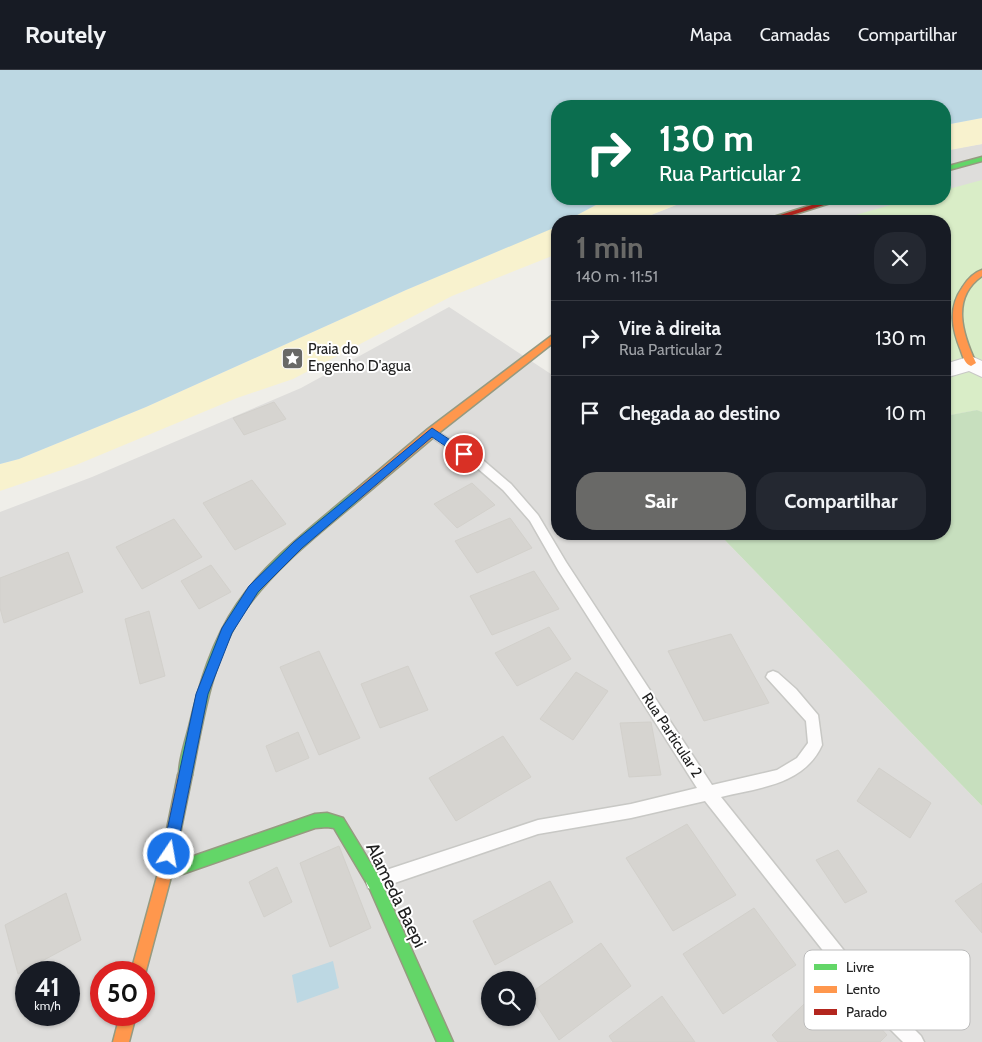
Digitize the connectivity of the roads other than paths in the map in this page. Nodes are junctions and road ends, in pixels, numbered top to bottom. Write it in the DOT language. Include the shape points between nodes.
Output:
graph roads {
  1 [pos="982,159"];
  2 [pos="951,168"];
  3 [pos="819,205"];
  4 [pos="785,215"];
  5 [pos="982,272"];
  6 [pos="551,339"];
  7 [pos="977,367"];
  8 [pos="951,370"];
  9 [pos="432,432"];
  10 [pos="773,677"];
  11 [pos="709,794"];
  12 [pos="165,873"];
  13 [pos="374,882"];
  14 [pos="833,950"];
  15 [pos="142,961"];
  16 [pos="125,1026"];
  17 [pos="903,1030"];
  18 [pos="121,1042"];
  19 [pos="445,1042"];
  20 [pos="915,1042"];
  1 -- 2 [label="main road"];
  3 -- 4 [label="main road"];
  5 -- 7 [label="main road" via="961,292 954,312 958,336"];
  6 -- 9 [label="main road"];
  7 -- 8 [label="street"];
  9 -- 11 [label="lane, Rua Particular 2" via="480,464 507,487 534,518"];
  9 -- 12 [label="main road" via="298,545 254,589 226,631 202,694"];
  10 -- 11 [label="lane" via="792,693 813,719 815,745 802,763 780,776"];
  11 -- 13 [label="lane" via="538,827"];
  11 -- 14 [label="lane, Rua Particular 2"];
  12 -- 13 [label="main road, Alameda Baepi" via="315,821 328,820 338,823"];
  12 -- 15 [label="main road"];
  13 -- 19 [label="main road, Alameda Baepi"];
  16 -- 18 [label="main road"];
  17 -- 20 [label="lane, Rua Particular 2"];
}
